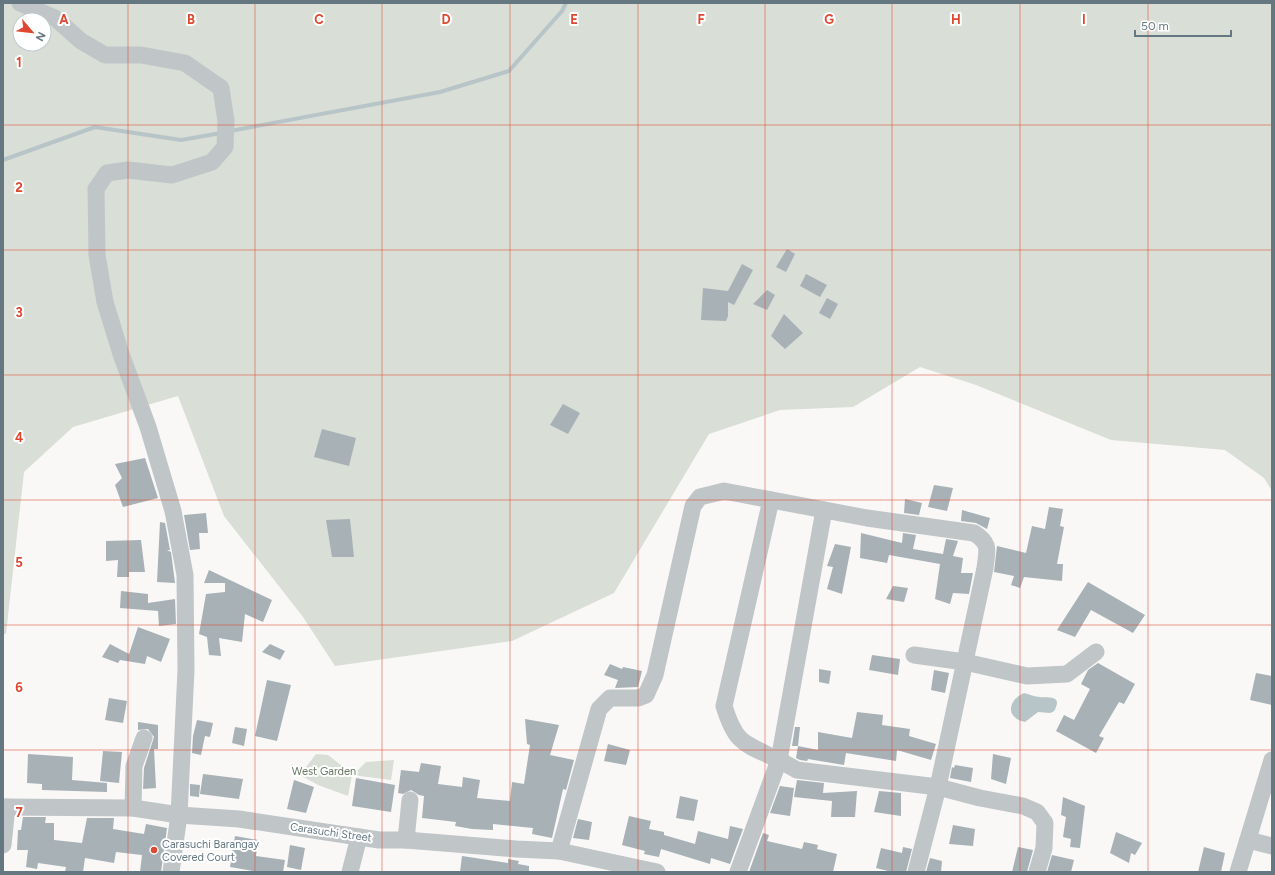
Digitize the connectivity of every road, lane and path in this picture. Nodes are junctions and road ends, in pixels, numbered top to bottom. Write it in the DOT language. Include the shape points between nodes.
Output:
graph roads {
  1 [pos="20,3"];
  2 [pos="771,500"];
  3 [pos="824,510"];
  4 [pos="1096,652"];
  5 [pos="914,656"];
  6 [pos="964,662"];
  7 [pos="144,738"];
  8 [pos="779,760"];
  9 [pos="1272,760"];
  10 [pos="938,787"];
  11 [pos="410,800"];
  12 [pos="5,807"];
  13 [pos="133,808"];
  14 [pos="179,815"];
  15 [pos="359,837"];
  16 [pos="406,840"];
  17 [pos="1248,840"];
  18 [pos="3,845"];
  19 [pos="1272,846"];
  20 [pos="559,851"];
  21 [pos="171,872"];
  22 [pos="350,872"];
  23 [pos="656,872"];
  24 [pos="738,872"];
  25 [pos="916,872"];
  26 [pos="1037,872"];
  27 [pos="1238,872"];
  1 -- 14 [label="street" via="55,18 81,41 104,55 141,55 185,63 221,88 226,121 226,146 212,162 172,175 128,170 106,173 96,189 97,255 105,302 148,427 173,511 185,575 186,670"];
  2 -- 3 [label="street"];
  2 -- 8 [label="street" via="724,706 731,727 742,742"];
  2 -- 20 [label="street" via="724,491 700,497 693,506 654,675 646,695 638,698 610,698 599,709"];
  3 -- 6 [label="street" via="974,533 984,539 987,547 985,568"];
  3 -- 8 [label="street"];
  4 -- 6 [label="street" via="1067,674 1028,676"];
  5 -- 6 [label="street"];
  6 -- 10 [label="street"];
  7 -- 13 [label="street" via="134,766"];
  8 -- 10 [label="street" via="797,770"];
  8 -- 24 [label="street"];
  9 -- 17 [label="street"];
  10 -- 25 [label="street"];
  10 -- 26 [label="street" via="1023,806 1038,812 1045,823 1044,848"];
  11 -- 16 [label="street"];
  12 -- 13 [label="street, Carasuchi Street"];
  12 -- 18 [label="street"];
  13 -- 14 [label="street, Carasuchi Street"];
  14 -- 15 [label="street, Carasuchi Street" via="239,819"];
  14 -- 21 [label="street"];
  15 -- 16 [label="street, Carasuchi Street"];
  15 -- 22 [label="street"];
  16 -- 20 [label="street, Carasuchi Street"];
  17 -- 19 [label="street"];
  17 -- 27 [label="street"];
  20 -- 23 [label="street, Carasuchi Street"];
}
